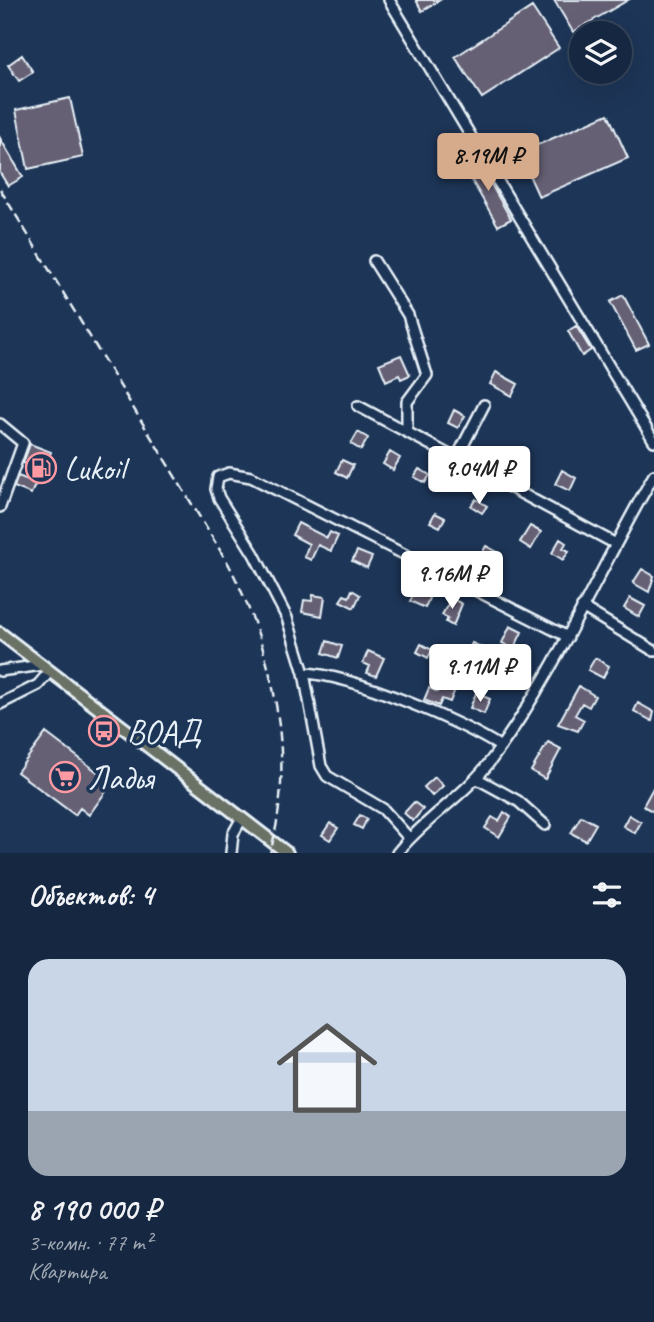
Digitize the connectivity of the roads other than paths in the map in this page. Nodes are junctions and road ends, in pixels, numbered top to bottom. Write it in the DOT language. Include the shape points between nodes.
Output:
graph roads {
  1 [pos="389,0"];
  2 [pos="374,261"];
  3 [pos="484,405"];
  4 [pos="358,406"];
  5 [pos="0,424"];
  6 [pos="407,430"];
  7 [pos="654,441"];
  8 [pos="457,457"];
  9 [pos="654,475"];
  10 [pos="0,507"];
  11 [pos="614,543"];
  12 [pos="582,607"];
  13 [pos="0,633"];
  14 [pos="568,638"];
  15 [pos="654,651"];
  16 [pos="46,668"];
  17 [pos="0,671"];
  18 [pos="304,673"];
  19 [pos="0,704"];
  20 [pos="501,747"];
  21 [pos="476,778"];
  22 [pos="242,818"];
  23 [pos="545,825"];
  24 [pos="409,838"];
  25 [pos="400,852"];
  26 [pos="232,853"];
  27 [pos="288,853"];
  1 -- 7 [label="street"];
  2 -- 6 [label="street" via="408,315 427,374 407,402"];
  3 -- 8 [label="street"];
  4 -- 6 [label="street"];
  5 -- 10 [label="street" via="23,443"];
  6 -- 8 [label="street"];
  8 -- 11 [label="street"];
  9 -- 11 [label="street"];
  11 -- 12 [label="street"];
  12 -- 14 [label="street"];
  12 -- 15 [label="street"];
  13 -- 16 [label="main road"];
  14 -- 18 [label="street" via="287,496 240,474 223,473 216,482 219,498 275,594"];
  14 -- 20 [label="street"];
  16 -- 17 [label="street"];
  16 -- 19 [label="street" via="38,685"];
  16 -- 22 [label="main road"];
  18 -- 20 [label="street" via="343,679 456,723"];
  18 -- 24 [label="street" via="321,766 327,776 383,809"];
  20 -- 21 [label="street"];
  21 -- 23 [label="street" via="518,801"];
  21 -- 24 [label="street"];
  22 -- 26 [label="street" via="233,834"];
  22 -- 27 [label="main road"];
  24 -- 25 [label="street"];
}
